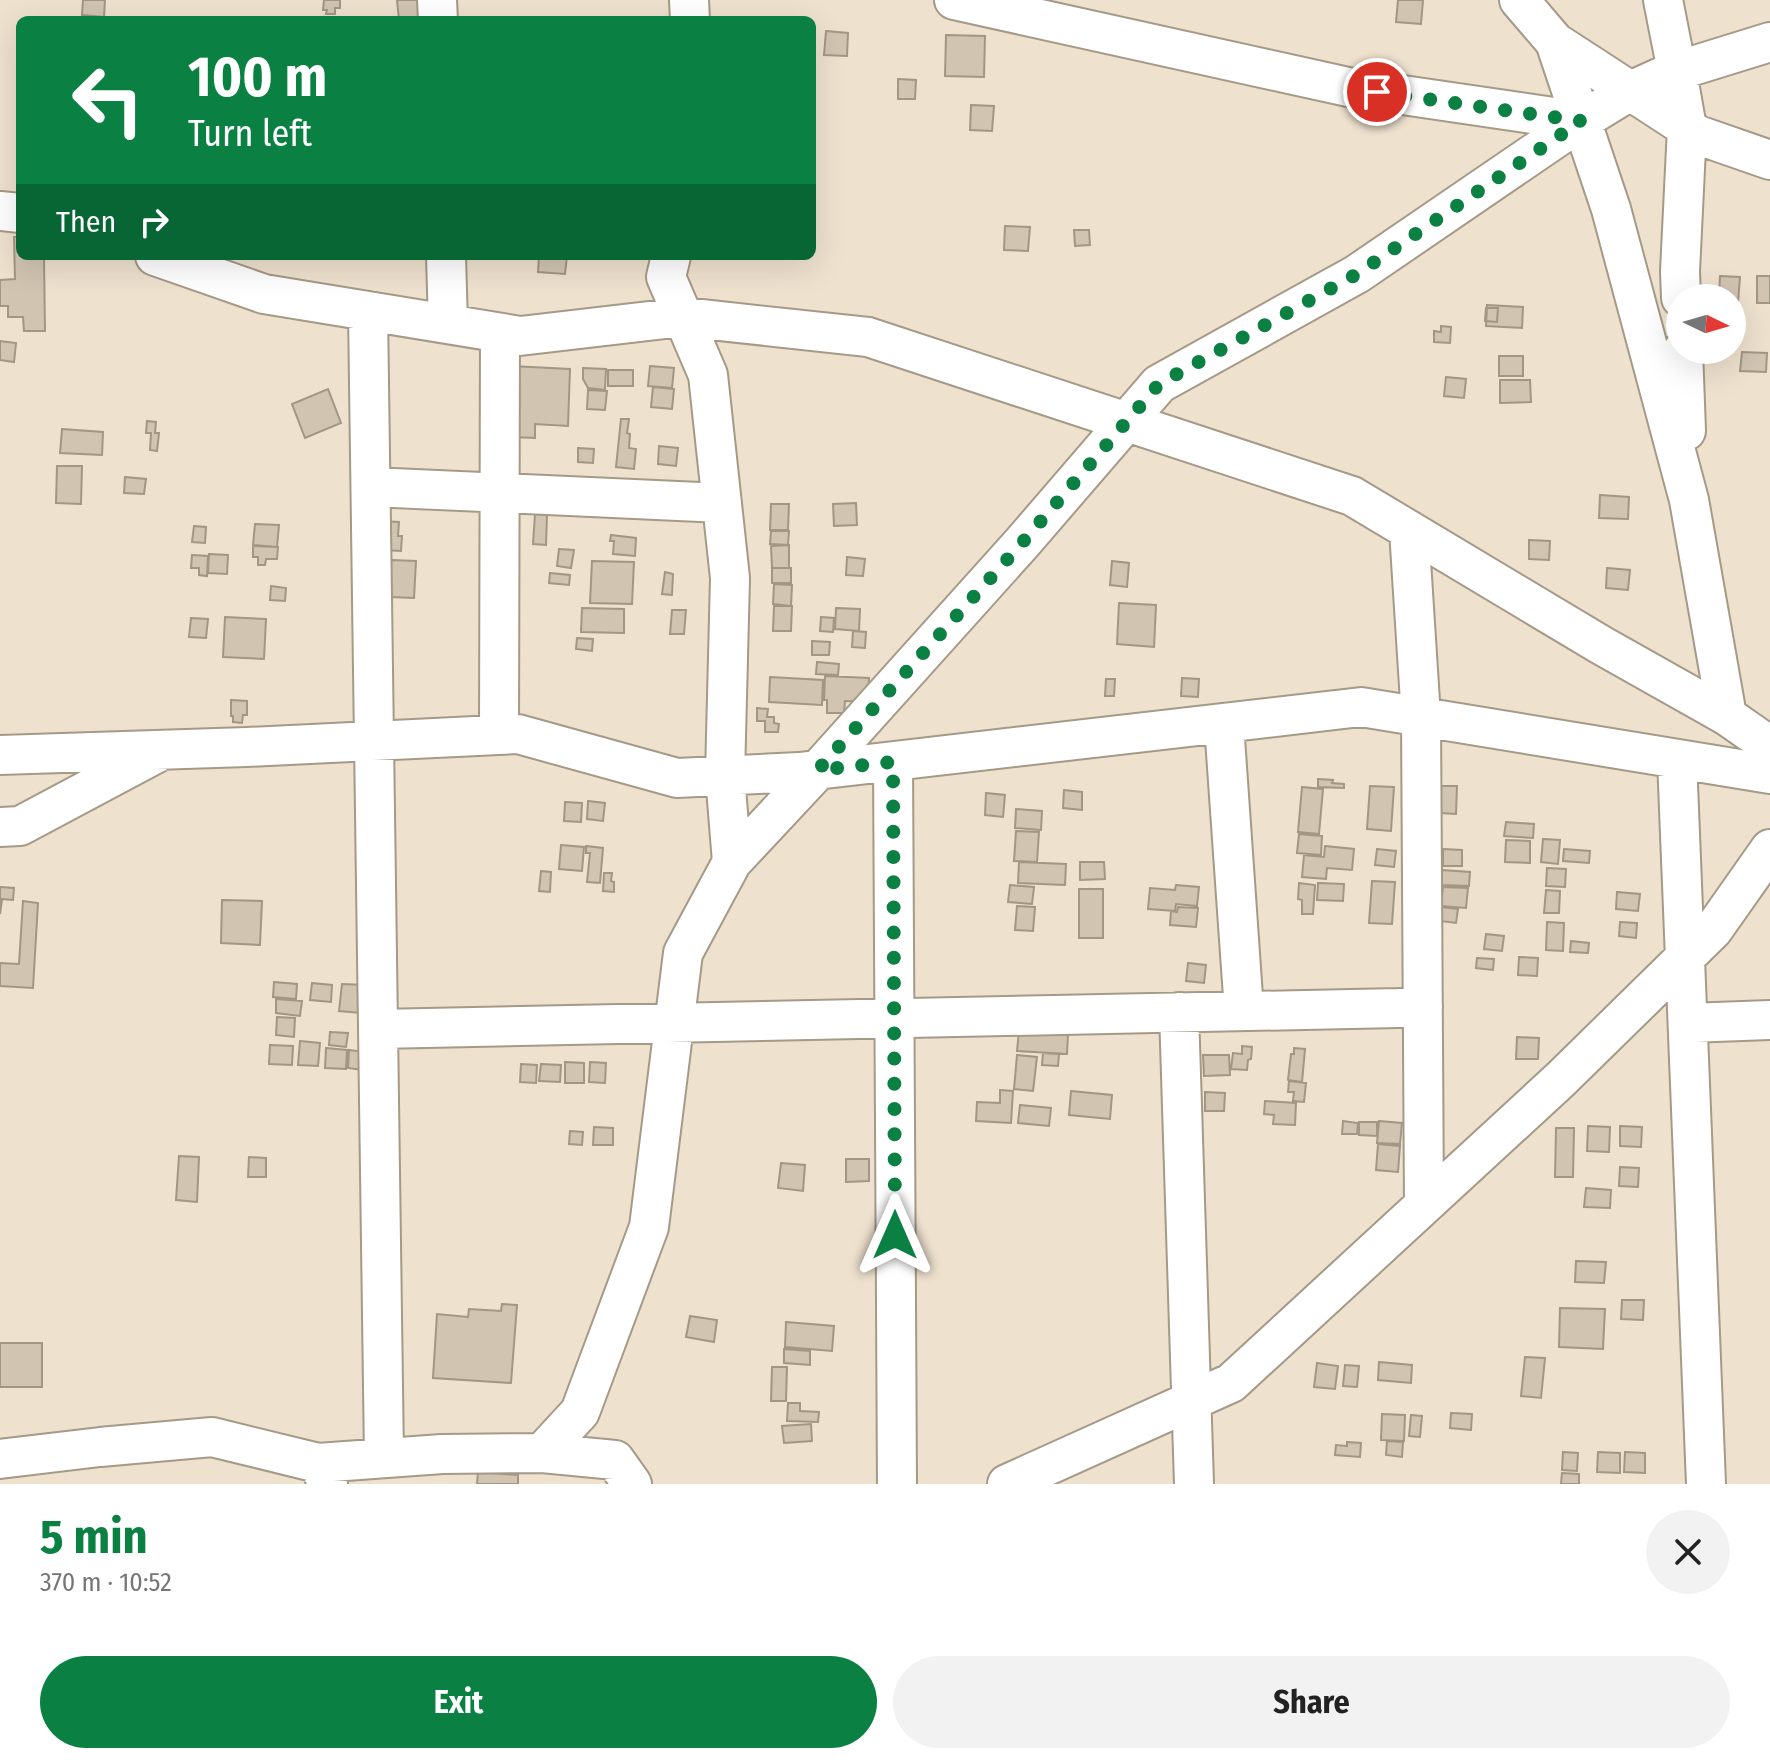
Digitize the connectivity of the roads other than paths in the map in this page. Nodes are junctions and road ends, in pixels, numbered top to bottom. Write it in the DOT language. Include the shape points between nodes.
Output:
graph roads {
  1 [pos="954,0"];
  2 [pos="1519,0"];
  3 [pos="1663,0"];
  4 [pos="1555,42"];
  5 [pos="1770,42"];
  6 [pos="1677,71"];
  7 [pos="1630,91"];
  8 [pos="1581,121"];
  9 [pos="1687,128"];
  10 [pos="1770,160"];
  11 [pos="166,260"];
  12 [pos="446,260"];
  13 [pos="670,260"];
  14 [pos="1680,284"];
  15 [pos="368,311"];
  16 [pos="683,317"];
  17 [pos="448,324"];
  18 [pos="500,333"];
  19 [pos="1684,364"];
  20 [pos="1126,422"];
  21 [pos="371,487"];
  22 [pos="500,493"];
  23 [pos="1689,500"];
  24 [pos="722,503"];
  25 [pos="1409,530"];
  26 [pos="1727,716"];
  27 [pos="1421,717"];
  28 [pos="1224,724"];
  29 [pos="499,735"];
  30 [pos="374,741"];
  31 [pos="1770,746"];
  32 [pos="163,750"];
  33 [pos="0,755"];
  34 [pos="1677,759"];
  35 [pos="893,762"];
  36 [pos="818,770"];
  37 [pos="1770,774"];
  38 [pos="725,776"];
  39 [pos="0,827"];
  40 [pos="1770,849"];
  41 [pos="732,862"];
  42 [pos="1685,957"];
  43 [pos="1423,1006"];
  44 [pos="1244,1011"];
  45 [pos="1179,1012"];
  46 [pos="894,1018"];
  47 [pos="1770,1020"];
  48 [pos="674,1023"];
  49 [pos="1688,1023"];
  50 [pos="378,1029"];
  51 [pos="1424,1205"];
  52 [pos="1191,1401"];
  53 [pos="542,1453"];
  54 [pos="384,1458"];
  55 [pos="0,1459"];
  56 [pos="323,1474"];
  57 [pos="632,1484"];
  58 [pos="897,1484"];
  59 [pos="1007,1484"];
  60 [pos="1194,1484"];
  61 [pos="1706,1484"];
  1 -- 8 [label="street" via="1348,87"];
  2 -- 4 [label="street"];
  3 -- 6 [label="street"];
  4 -- 7 [label="street"];
  4 -- 8 [label="street"];
  5 -- 6 [label="street"];
  6 -- 7 [label="street"];
  6 -- 9 [label="street"];
  7 -- 8 [label="street"];
  7 -- 9 [label="street"];
  8 -- 20 [label="street" via="1357,274 1159,384"];
  8 -- 23 [label="street" via="1611,209"];
  9 -- 10 [label="street"];
  9 -- 14 [label="street"];
  11 -- 15 [label="street" via="264,294"];
  12 -- 17 [label="street"];
  13 -- 16 [label="street" via="666,277"];
  15 -- 17 [label="street"];
  15 -- 21 [label="street"];
  16 -- 18 [label="street" via="520,336"];
  16 -- 20 [label="street" via="868,337"];
  16 -- 24 [label="street" via="708,375"];
  17 -- 18 [label="street"];
  18 -- 22 [label="street"];
  19 -- 23 [label="street"];
  20 -- 25 [label="street" via="1352,496"];
  20 -- 36 [label="street"];
  21 -- 22 [label="street"];
  21 -- 30 [label="street"];
  22 -- 24 [label="street"];
  22 -- 29 [label="street"];
  23 -- 26 [label="street"];
  24 -- 38 [label="street" via="730,578"];
  25 -- 26 [label="street"];
  25 -- 27 [label="street"];
  26 -- 31 [label="street"];
  27 -- 28 [label="street" via="1361,707"];
  27 -- 34 [label="street"];
  27 -- 43 [label="street"];
  28 -- 35 [label="street"];
  28 -- 44 [label="street"];
  29 -- 30 [label="street"];
  29 -- 38 [label="street" via="518,734 677,778"];
  30 -- 32 [label="street"];
  30 -- 50 [label="street"];
  32 -- 33 [label="street"];
  32 -- 39 [label="street" via="20,826"];
  34 -- 37 [label="street"];
  34 -- 42 [label="street"];
  35 -- 36 [label="street"];
  35 -- 46 [label="street"];
  36 -- 38 [label="street"];
  36 -- 41 [label="street"];
  38 -- 41 [label="street"];
  40 -- 42 [label="street" via="1713,930"];
  41 -- 48 [label="street" via="683,953"];
  42 -- 49 [label="street"];
  42 -- 51 [label="street"];
  43 -- 44 [label="street"];
  43 -- 51 [label="street"];
  44 -- 45 [label="street"];
  45 -- 46 [label="street"];
  45 -- 52 [label="street"];
  46 -- 48 [label="street"];
  46 -- 58 [label="street"];
  47 -- 49 [label="street"];
  48 -- 50 [label="street"];
  48 -- 53 [label="street" via="649,1227 580,1412"];
  49 -- 61 [label="street"];
  50 -- 54 [label="street"];
  51 -- 52 [label="street" via="1231,1383"];
  52 -- 59 [label="street"];
  52 -- 60 [label="street"];
  53 -- 54 [label="street"];
  53 -- 57 [label="street" via="615,1460"];
  54 -- 56 [label="street"];
  55 -- 56 [label="street" via="212,1437"];
}
